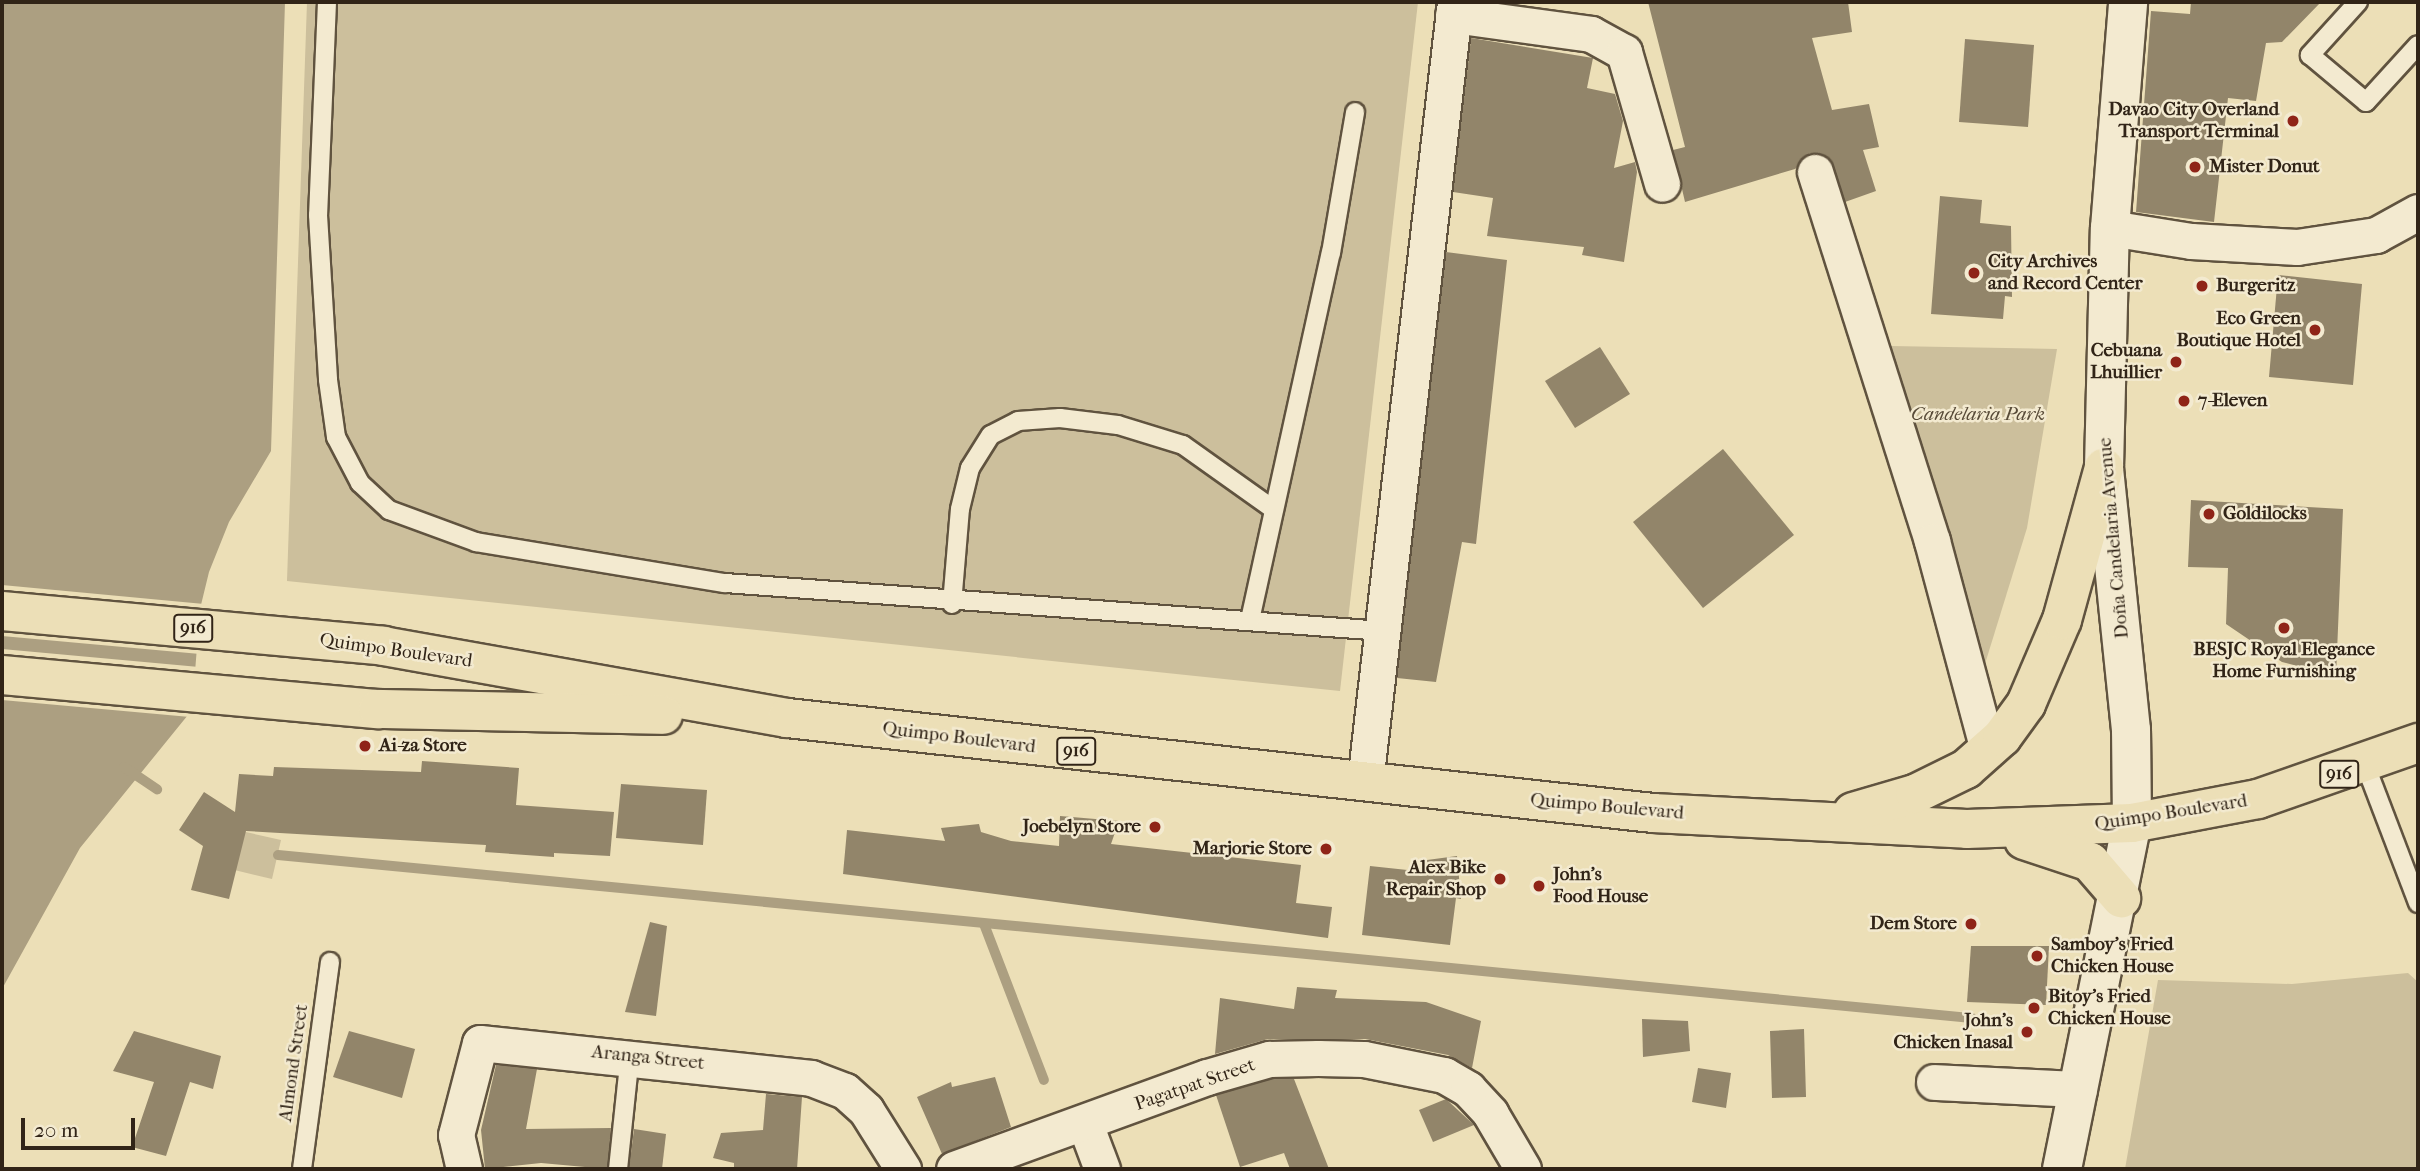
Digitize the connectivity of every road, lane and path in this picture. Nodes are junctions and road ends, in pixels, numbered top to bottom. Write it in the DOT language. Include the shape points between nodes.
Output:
graph roads {
  1 [pos="327,2"];
  2 [pos="2128,2"];
  3 [pos="2358,2"];
  4 [pos="1454,9"];
  5 [pos="2418,45"];
  6 [pos="1355,113"];
  7 [pos="1815,172"];
  8 [pos="1662,184"];
  9 [pos="2418,212"];
  10 [pos="2110,228"];
  11 [pos="2104,468"];
  12 [pos="1273,509"];
  13 [pos="952,604"];
  14 [pos="2,611"];
  15 [pos="1250,620"];
  16 [pos="1384,631"];
  17 [pos="2,675"];
  18 [pos="787,718"];
  19 [pos="2418,743"];
  20 [pos="1988,750"];
  21 [pos="2365,764"];
  22 [pos="1365,782"];
  23 [pos="1820,821"];
  24 [pos="2132,823"];
  25 [pos="1967,830"];
  26 [pos="2121,898"];
  27 [pos="2418,903"];
  28 [pos="330,962"];
  29 [pos="630,1055"];
  30 [pos="1934,1083"];
  31 [pos="2080,1089"];
  32 [pos="1085,1124"];
  33 [pos="302,1169"];
  34 [pos="464,1169"];
  35 [pos="618,1169"];
  36 [pos="903,1169"];
  37 [pos="954,1169"];
  38 [pos="1102,1169"];
  39 [pos="1523,1169"];
  40 [pos="2062,1169"];
  1 -- 13 [label="lane" via="318,215 328,380 336,437 360,483 389,510 476,542 712,581"];
  2 -- 10 [label="street, Doña Candelaria Avenue"];
  3 -- 5 [label="lane" via="2309,55 2366,102"];
  4 -- 8 [label="street" via="1591,34 1624,51"];
  4 -- 16 [label="street"];
  6 -- 12 [label="lane" via="1331,253"];
  7 -- 20 [label="street" via="1932,541"];
  9 -- 10 [label="street" via="2376,235 2297,247 2192,241"];
  10 -- 11 [label="street, Doña Candelaria Avenue"];
  11 -- 20 [label="main road" via="2046,666 2025,705"];
  11 -- 24 [label="street, Doña Candelaria Avenue" via="2132,744"];
  12 -- 13 [label="lane" via="1183,445 1118,425 1060,418 1018,421 991,435 970,468"];
  12 -- 15 [label="lane"];
  13 -- 15 [label="lane"];
  14 -- 18 [label="main road, Quimpo Boulevard / 916" via="383,646"];
  15 -- 16 [label="lane"];
  16 -- 22 [label="street"];
  17 -- 18 [label="main road, Quimpo Boulevard / 916" via="378,709"];
  18 -- 22 [label="main road, Quimpo Boulevard / 916"];
  19 -- 21 [label="main road, Quimpo Boulevard / 916"];
  20 -- 23 [label="main road" via="1933,787"];
  21 -- 24 [label="main road, Quimpo Boulevard / 916" via="2258,799"];
  21 -- 27 [label="lane"];
  22 -- 23 [label="main road, Quimpo Boulevard / 916" via="1653,813"];
  23 -- 25 [label="main road, Quimpo Boulevard / 916"];
  24 -- 25 [label="main road, Quimpo Boulevard / 916"];
  24 -- 26 [label="street, Doña Candelaria Avenue"];
  25 -- 26 [label="main road" via="2074,854 2098,867"];
  26 -- 31 [label="street, Doña Candelaria Avenue"];
  28 -- 33 [label="lane, Almond Street"];
  29 -- 34 [label="street, Aranga Street" via="480,1042 457,1135"];
  29 -- 35 [label="lane"];
  29 -- 36 [label="street, Aranga Street" via="774,1070 845,1091 866,1110"];
  30 -- 31 [label="street"];
  31 -- 40 [label="street, Doña Candelaria Avenue"];
  32 -- 37 [label="street, Pagatpat Street"];
  32 -- 38 [label="street"];
  32 -- 39 [label="street, Pagatpat Street" via="1269,1059 1364,1059 1444,1075 1468,1088 1490,1113"];
}
